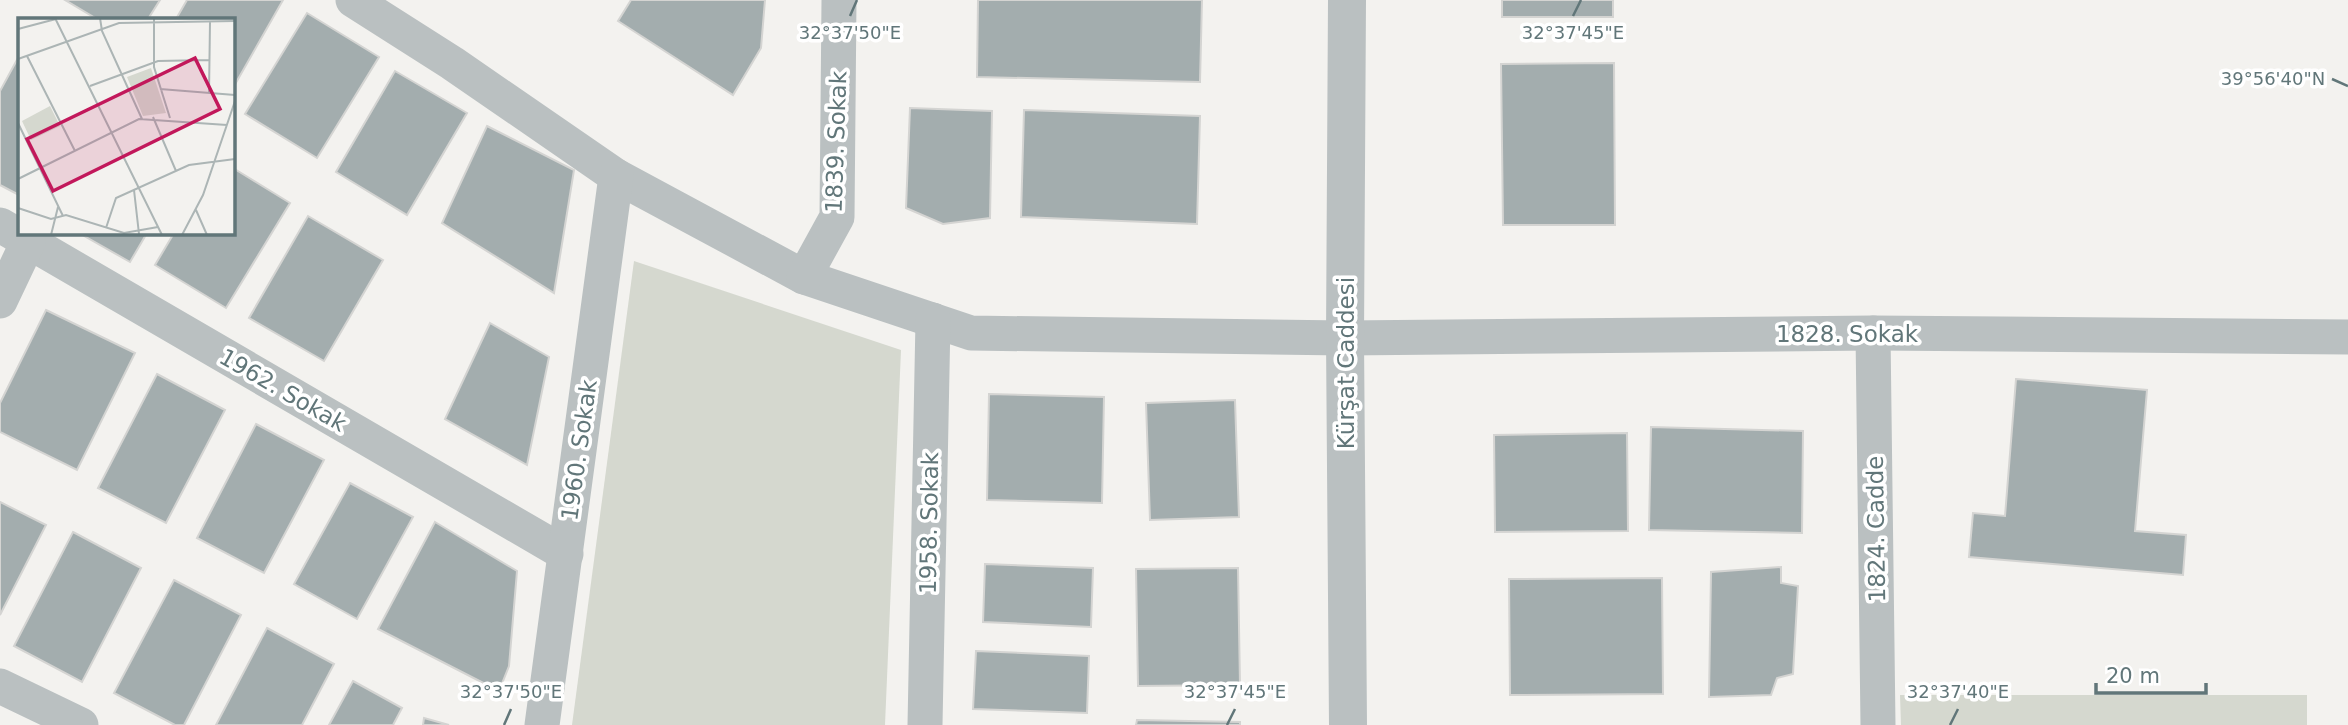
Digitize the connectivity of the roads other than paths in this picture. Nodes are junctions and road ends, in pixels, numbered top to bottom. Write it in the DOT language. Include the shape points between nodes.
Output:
graph roads {
  1 [pos="353,0"];
  2 [pos="839,0"];
  3 [pos="1348,0"];
  4 [pos="617,176"];
  5 [pos="14,234"];
  6 [pos="804,277"];
  7 [pos="0,301"];
  8 [pos="933,320"];
  9 [pos="1873,333"];
  10 [pos="2348,337"];
  11 [pos="1345,338"];
  12 [pos="566,554"];
  13 [pos="0,686"];
  14 [pos="81,725"];
  15 [pos="542,725"];
  16 [pos="925,725"];
  17 [pos="1348,725"];
  18 [pos="1878,725"];
  1 -- 4 [label="street, 1828. Sokak"];
  2 -- 6 [label="street, 1839. Sokak" via="836,217"];
  3 -- 11 [label="street, Kürşat Caddesi"];
  4 -- 6 [label="street, 1828. Sokak"];
  4 -- 12 [label="street, 1960. Sokak"];
  5 -- 7 [label="street"];
  5 -- 12 [label="street, 1962. Sokak"];
  6 -- 8 [label="street, 1828. Sokak"];
  8 -- 11 [label="street, 1828. Sokak" via="971,333"];
  8 -- 16 [label="street, 1958. Sokak"];
  9 -- 10 [label="street, 1828. Sokak"];
  9 -- 11 [label="street, 1828. Sokak"];
  9 -- 18 [label="street, 1824. Cadde"];
  11 -- 17 [label="street, Kürşat Caddesi"];
  12 -- 15 [label="street, 1960. Sokak"];
  13 -- 14 [label="street"];
}
